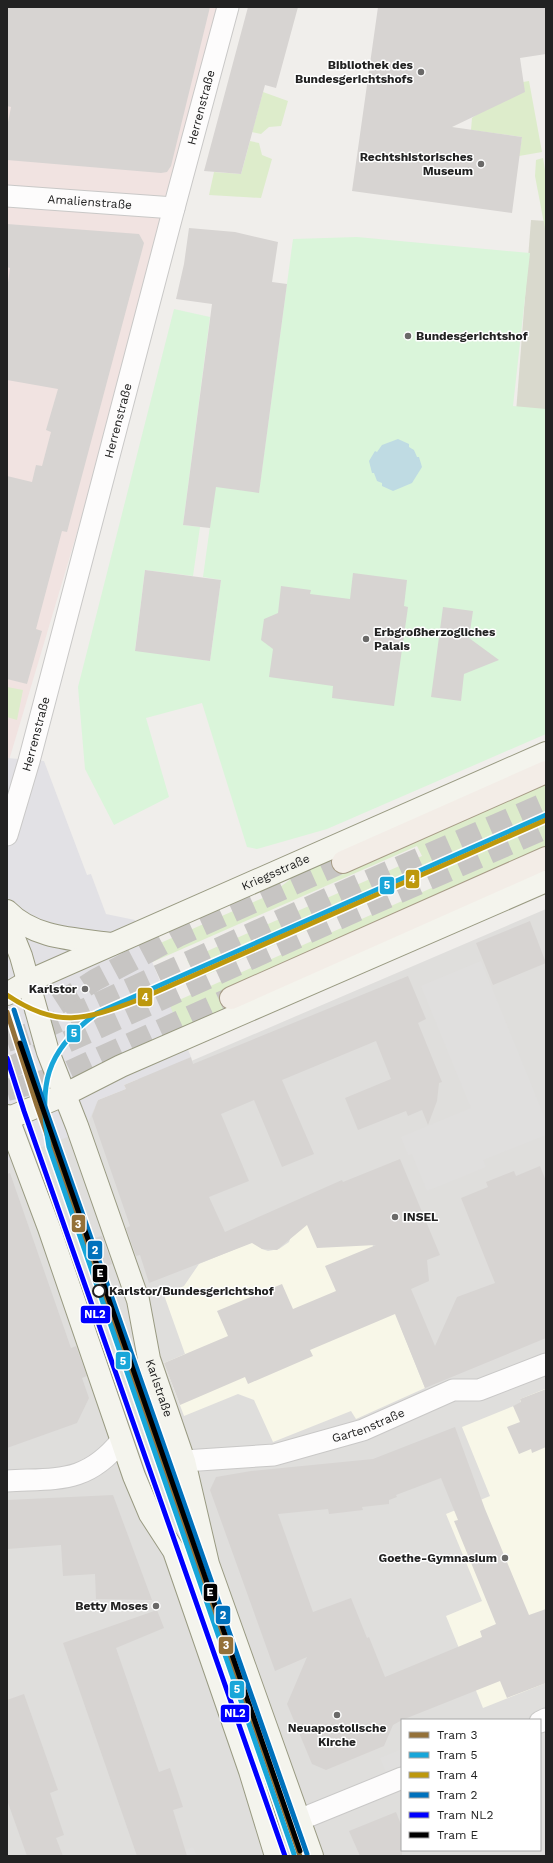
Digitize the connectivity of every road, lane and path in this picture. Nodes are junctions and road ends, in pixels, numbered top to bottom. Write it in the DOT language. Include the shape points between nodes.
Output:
graph roads {
  1 [pos="228,7"];
  2 [pos="7,196"];
  3 [pos="174,208"];
  4 [pos="546,753"];
  5 [pos="546,772"];
  6 [pos="7,835"];
  7 [pos="546,858"];
  8 [pos="343,862"];
  9 [pos="546,881"];
  10 [pos="7,911"];
  11 [pos="7,921"];
  12 [pos="112,944"];
  13 [pos="29,981"];
  14 [pos="7,994"];
  15 [pos="231,998"];
  16 [pos="66,1094"];
  17 [pos="7,1118"];
  18 [pos="546,1364"];
  19 [pos="121,1441"];
  20 [pos="184,1461"];
  21 [pos="7,1481"];
  22 [pos="401,1778"];
  23 [pos="299,1820"];
  24 [pos="276,1856"];
  25 [pos="312,1856"];
  1 -- 3 [label="street, Herrenstraße"];
  2 -- 3 [label="street, Amalienstraße"];
  3 -- 6 [label="street, Herrenstraße" via="29,761"];
  4 -- 12 [label="main road, Kriegsstraße"];
  5 -- 8 [label="main road"];
  7 -- 15 [label="main road"];
  9 -- 16 [label="main road" via="121,1066"];
  10 -- 12 [label="main road" via="27,926 47,934"];
  11 -- 13 [label="main road, Karlstraße"];
  12 -- 13 [label="main road, Kriegsstraße"];
  13 -- 14 [label="main road, Kriegsstraße"];
  13 -- 16 [label="main road, Karlstraße" via="48,1052"];
  16 -- 17 [label="main road"];
  16 -- 20 [label="main road, Karlstraße" via="138,1300 149,1359"];
  17 -- 19 [label="main road" via="49,1228"];
  18 -- 20 [label="street, Gartenstraße" via="479,1390 454,1390 364,1430 274,1455"];
  19 -- 21 [label="street" via="99,1464 70,1477"];
  19 -- 24 [label="main road" via="150,1514 174,1551 250,1771"];
  20 -- 23 [label="main road, Karlstraße" via="208,1564"];
  22 -- 23 [label="street"];
  23 -- 25 [label="main road, Karlstraße"];
}
